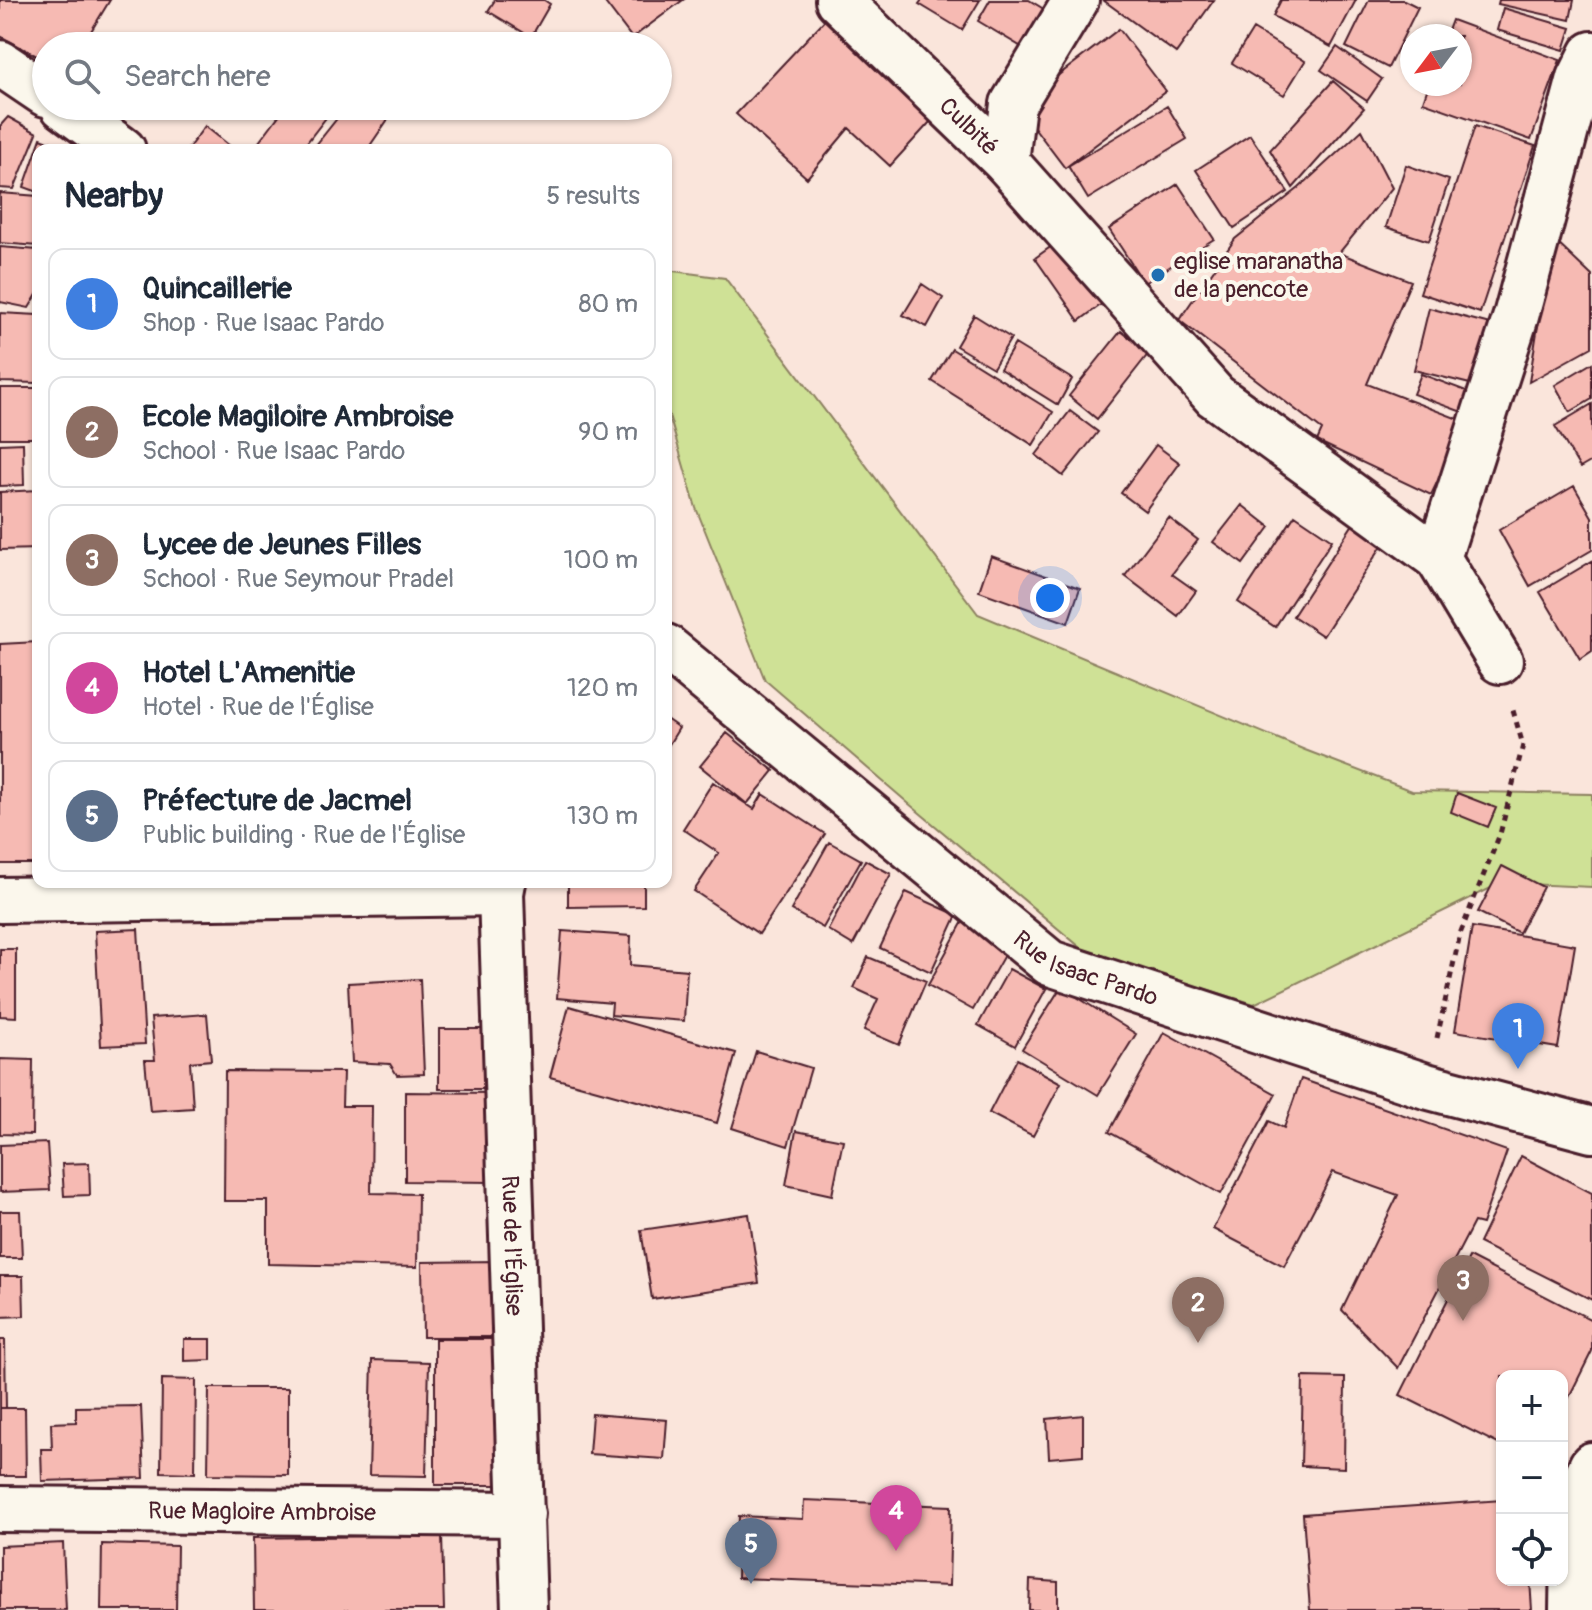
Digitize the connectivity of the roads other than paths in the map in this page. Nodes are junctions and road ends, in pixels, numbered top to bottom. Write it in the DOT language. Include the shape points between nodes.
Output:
graph roads {
  1 [pos="838,0"];
  2 [pos="1076,0"];
  3 [pos="1592,54"];
  4 [pos="0,63"];
  5 [pos="32,85"];
  6 [pos="82,120"];
  7 [pos="115,144"];
  8 [pos="1006,162"];
  9 [pos="1438,558"];
  10 [pos="672,652"];
  11 [pos="1500,661"];
  12 [pos="502,888"];
  13 [pos="0,900"];
  14 [pos="1592,1130"];
  15 [pos="1592,1465"];
  16 [pos="0,1509"];
  17 [pos="522,1514"];
  18 [pos="524,1610"];
  19 [pos="1572,1610"];
  1 -- 8 [label="street, Culbité"];
  2 -- 8 [label="street, Culbité" via="1013,104"];
  3 -- 9 [label="street" via="1580,78 1516,316"];
  4 -- 5 [label="street"];
  6 -- 7 [label="street"];
  8 -- 9 [label="street" via="1215,396"];
  9 -- 11 [label="street"];
  10 -- 14 [label="street, Rue Isaac Pardo" via="1050,963 1426,1086"];
  12 -- 13 [label="street"];
  12 -- 17 [label="street, Rue de l'Église"];
  15 -- 19 [label="street" via="1581,1488"];
  16 -- 17 [label="street, Rue Magloire Ambroise"];
  17 -- 18 [label="street, Rue de l'Église"];
}
